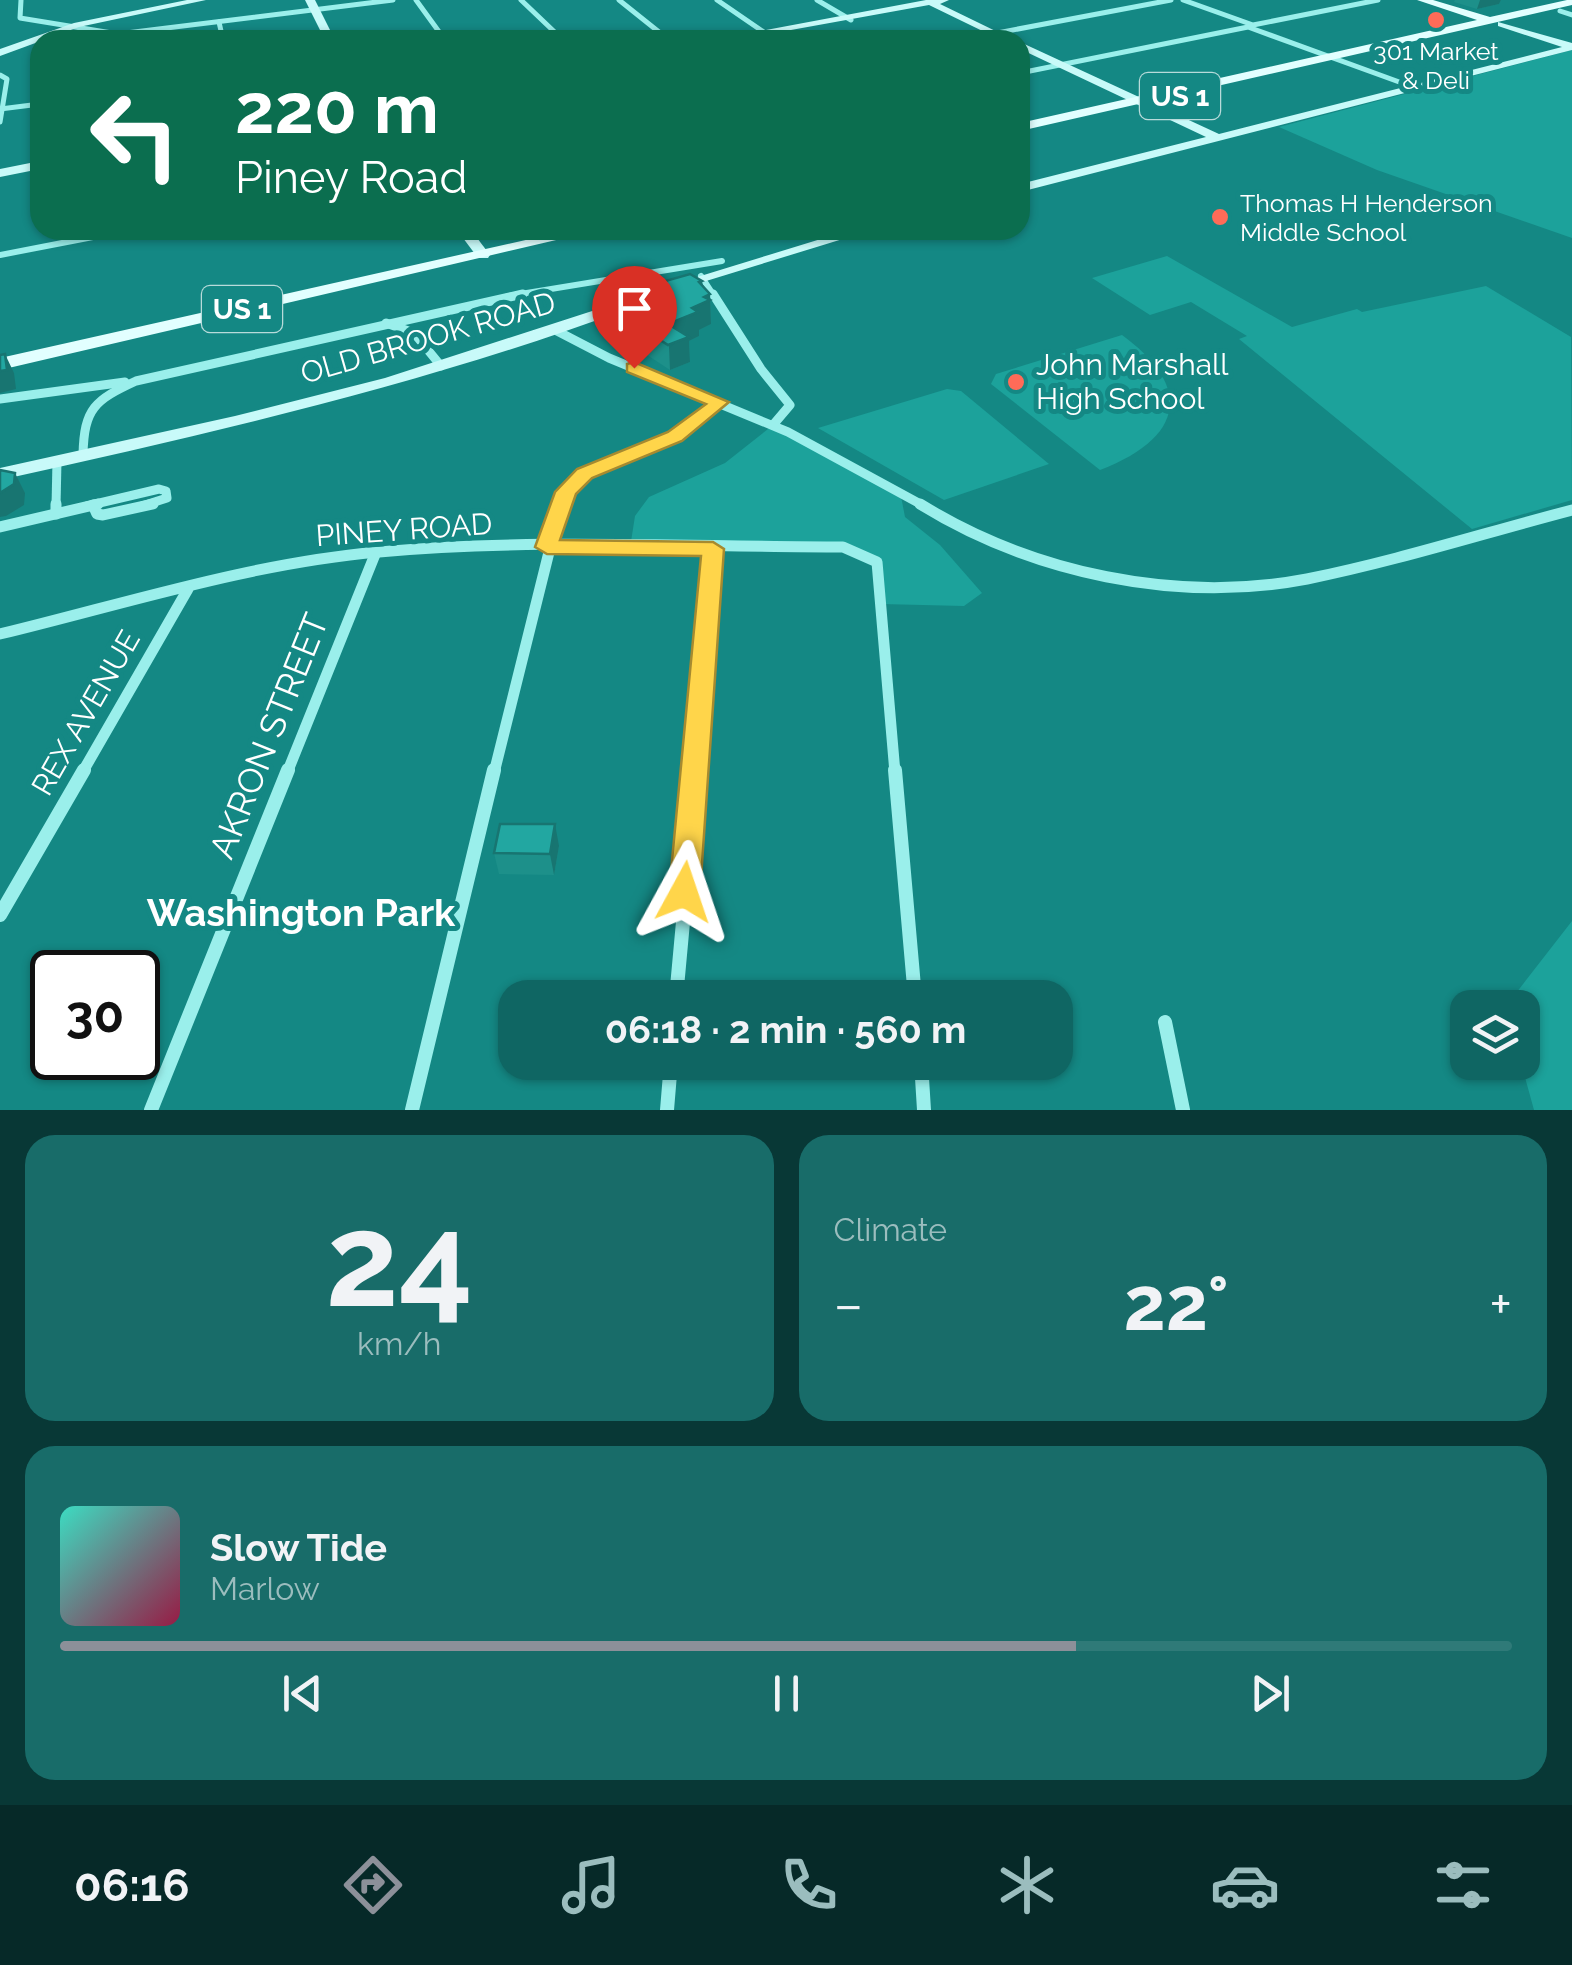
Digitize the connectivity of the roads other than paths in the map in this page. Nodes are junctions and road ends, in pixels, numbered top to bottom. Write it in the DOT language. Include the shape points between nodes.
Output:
graph roads {
  1 [pos="21,0"];
  2 [pos="185,0"];
  3 [pos="201,0"];
  4 [pos="392,0"];
  5 [pos="416,0"];
  6 [pos="521,0"];
  7 [pos="619,0"];
  8 [pos="717,0"];
  9 [pos="817,0"];
  10 [pos="1172,0"];
  11 [pos="1183,0"];
  12 [pos="1378,0"];
  13 [pos="1422,0"];
  14 [pos="1436,0"];
  15 [pos="938,2"];
  16 [pos="312,5"];
  17 [pos="1569,9"];
  18 [pos="849,19"];
  19 [pos="219,22"];
  20 [pos="1500,22"];
  21 [pos="68,26"];
  22 [pos="1251,26"];
  23 [pos="57,30"];
  24 [pos="87,30"];
  25 [pos="166,30"];
  26 [pos="221,30"];
  27 [pos="325,30"];
  28 [pos="438,30"];
  29 [pos="552,30"];
  30 [pos="656,30"];
  31 [pos="762,30"];
  32 [pos="784,30"];
  33 [pos="988,30"];
  34 [pos="1016,30"];
  35 [pos="30,39"];
  36 [pos="1572,45"];
  37 [pos="0,50"];
  38 [pos="1030,50"];
  39 [pos="1337,58"];
  40 [pos="1062,65"];
  41 [pos="1030,71"];
  42 [pos="0,75"];
  43 [pos="1413,87"];
  44 [pos="1142,102"];
  45 [pos="30,105"];
  46 [pos="1,109"];
  47 [pos="0,122"];
  48 [pos="1030,128"];
  49 [pos="1216,138"];
  50 [pos="30,165"];
  51 [pos="0,170"];
  52 [pos="1030,185"];
  53 [pos="79,240"];
  54 [pos="472,240"];
  55 [pos="520,240"];
  56 [pos="539,240"];
  57 [pos="829,240"];
  58 [pos="480,251"];
  59 [pos="0,256"];
  60 [pos="722,261"];
  61 [pos="702,276"];
  62 [pos="386,323"];
  63 [pos="557,331"];
  64 [pos="0,354"];
  65 [pos="0,364"];
  66 [pos="442,366"];
  67 [pos="136,380"];
  68 [pos="0,399"];
  69 [pos="720,402"];
  70 [pos="772,425"];
  71 [pos="83,456"];
  72 [pos="57,462"];
  73 [pos="0,474"];
  74 [pos="93,505"];
  75 [pos="1572,510"];
  76 [pos="56,514"];
  77 [pos="0,527"];
  78 [pos="547,547"];
  79 [pos="713,549"];
  80 [pos="376,552"];
  81 [pos="188,589"];
  82 [pos="0,634"];
  83 [pos="0,914"];
  84 [pos="677,980"];
  85 [pos="913,980"];
  86 [pos="1165,1022"];
  87 [pos="670,1080"];
  88 [pos="922,1080"];
  89 [pos="151,1110"];
  90 [pos="412,1110"];
  91 [pos="667,1110"];
  92 [pos="924,1110"];
  93 [pos="1184,1110"];
  1 -- 21 [label="street" via="20,18"];
  2 -- 21 [label="street"];
  3 -- 21 [label="street"];
  4 -- 16 [label="street"];
  5 -- 28 [label="street"];
  6 -- 29 [label="street"];
  7 -- 30 [label="street"];
  8 -- 31 [label="street"];
  9 -- 18 [label="street"];
  10 -- 34 [label="street"];
  11 -- 22 [label="street"];
  12 -- 22 [label="street"];
  13 -- 20 [label="main road"];
  14 -- 20 [label="main road"];
  15 -- 18 [label="street"];
  15 -- 33 [label="street"];
  16 -- 19 [label="street"];
  16 -- 27 [label="street"];
  17 -- 20 [label="main road"];
  18 -- 32 [label="street"];
  19 -- 25 [label="street"];
  19 -- 26 [label="street"];
  20 -- 36 [label="street"];
  20 -- 39 [label="main road, US 1"];
  21 -- 23 [label="street"];
  21 -- 24 [label="street"];
  22 -- 39 [label="street"];
  22 -- 40 [label="street"];
  35 -- 37 [label="street"];
  36 -- 43 [label="street"];
  38 -- 40 [label="street"];
  39 -- 43 [label="street"];
  39 -- 44 [label="main road, US 1"];
  40 -- 41 [label="street"];
  40 -- 44 [label="street"];
  42 -- 46 [label="street" via="7,78"];
  43 -- 49 [label="street"];
  44 -- 48 [label="main road, US 1"];
  44 -- 49 [label="street"];
  45 -- 46 [label="street"];
  46 -- 47 [label="street"];
  49 -- 52 [label="street"];
  50 -- 51 [label="street"];
  53 -- 59 [label="street"];
  54 -- 58 [label="street"];
  55 -- 58 [label="main road, US 1"];
  56 -- 58 [label="main road, US 1"];
  57 -- 61 [label="street, OLD BROOK ROAD"];
  58 -- 64 [label="main road, US 1"];
  58 -- 65 [label="main road, US 1"];
  60 -- 62 [label="street"];
  61 -- 63 [label="street, OLD BROOK ROAD"];
  61 -- 70 [label="street" via="790,406"];
  62 -- 66 [label="street" via="414,333"];
  62 -- 67 [label="street"];
  63 -- 66 [label="street, OLD BROOK ROAD"];
  63 -- 69 [label="street"];
  66 -- 71 [label="street, OLD BROOK ROAD"];
  67 -- 68 [label="street"];
  67 -- 71 [label="street" via="93,403 82,424"];
  69 -- 70 [label="street"];
  69 -- 78 [label="street" via="675,436 585,473 566,492"];
  70 -- 75 [label="street" via="975,535 1047,563 1132,581 1262,586 1306,580"];
  71 -- 72 [label="street, OLD BROOK ROAD"];
  72 -- 73 [label="street, OLD BROOK ROAD"];
  72 -- 76 [label="street"];
  74 -- 74 [label="street" via="102,515 167,498 159,489"];
  74 -- 76 [label="street"];
  76 -- 77 [label="street"];
  78 -- 79 [label="street, PINEY ROAD"];
  78 -- 80 [label="street, PINEY ROAD"];
  78 -- 90 [label="street"];
  79 -- 84 [label="street"];
  79 -- 85 [label="street, PINEY ROAD" via="843,547 877,562"];
  80 -- 81 [label="street, PINEY ROAD"];
  80 -- 89 [label="street, AKRON STREET"];
  81 -- 82 [label="street, PINEY ROAD"];
  81 -- 83 [label="street, REX AVENUE"];
  86 -- 93 [label="street"];
  87 -- 91 [label="street"];
  88 -- 92 [label="street"];
}
